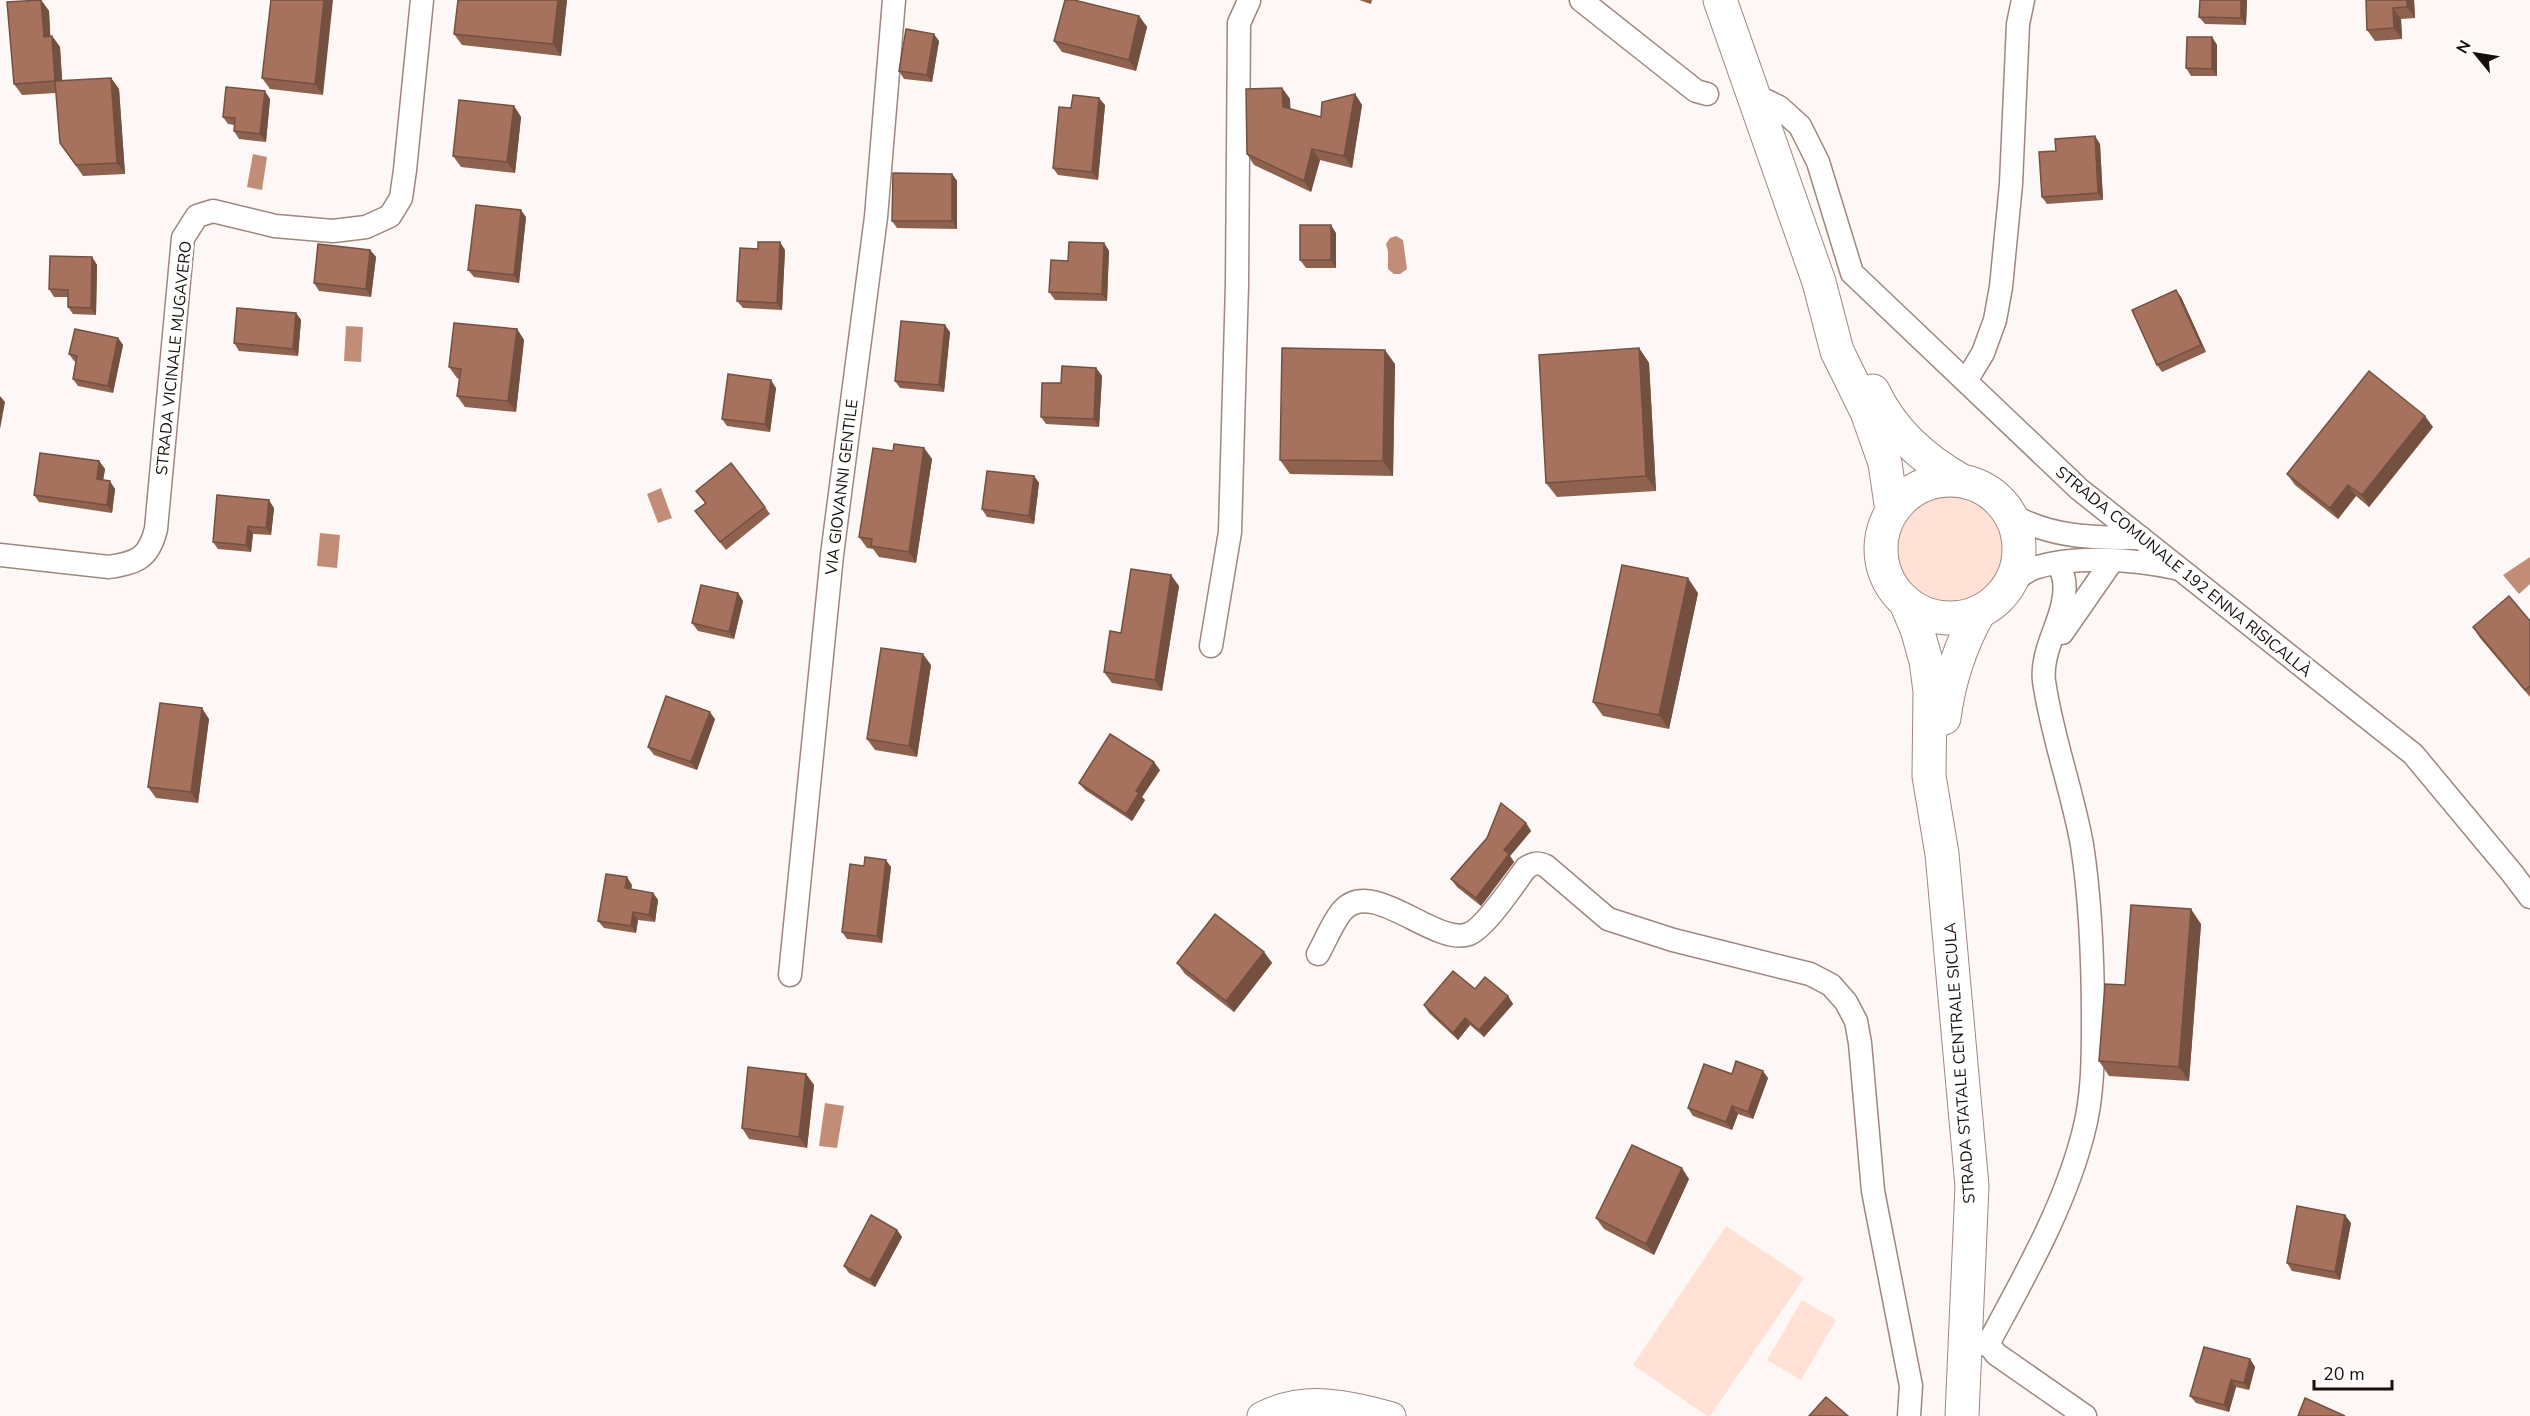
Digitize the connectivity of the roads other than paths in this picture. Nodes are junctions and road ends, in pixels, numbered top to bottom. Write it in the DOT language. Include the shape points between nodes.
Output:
graph roads {
  1 [pos="422,0"];
  2 [pos="894,0"];
  3 [pos="1581,0"];
  4 [pos="1720,0"];
  5 [pos="2023,0"];
  6 [pos="1249,1"];
  7 [pos="1707,94"];
  8 [pos="1754,96"];
  9 [pos="1819,282"];
  10 [pos="1966,381"];
  11 [pos="1960,480"];
  12 [pos="1892,511"];
  13 [pos="2010,514"];
  14 [pos="2141,538"];
  15 [pos="0,555"];
  16 [pos="2112,561"];
  17 [pos="2058,563"];
  18 [pos="2179,569"];
  19 [pos="2010,584"];
  20 [pos="1905,603"];
  21 [pos="1979,612"];
  22 [pos="1211,646"];
  23 [pos="2044,676"];
  24 [pos="1942,854"];
  25 [pos="2530,897"];
  26 [pos="1318,954"];
  27 [pos="790,975"];
  28 [pos="1976,1345"];
  29 [pos="1261,1416"];
  30 [pos="1392,1416"];
  31 [pos="1909,1416"];
  32 [pos="1962,1416"];
  33 [pos="2085,1416"];
  1 -- 15 [label="street, STRADA VICINALE MUGAVERO" via="401,198 390,216 366,227 333,231 275,226 213,211 197,216 183,238 156,529 149,550 141,558 109,567"];
  2 -- 27 [label="street, VIA GIOVANNI GENTILE" via="876,218 832,555"];
  3 -- 7 [label="street" via="1696,91"];
  4 -- 8 [label="main road"];
  5 -- 10 [label="street" via="2018,24 2011,184 2001,287 1983,353"];
  6 -- 22 [label="street" via="1239,23 1230,532"];
  8 -- 9 [label="main road"];
  8 -- 10 [label="street, STRADA COMUNALE 192 ENNA RISICALLÀ" via="1779,107 1800,126 1818,162 1852,273"];
  9 -- 11 [label="main road" via="1881,408 1931,463"];
  9 -- 12 [label="main road" via="1837,351 1867,412 1885,463"];
  10 -- 14 [label="street, STRADA COMUNALE 192 ENNA RISICALLÀ" via="2079,489"];
  11 -- 12 [label="main road" via="1940,480 1921,486"];
  11 -- 13 [label="main road" via="1980,486 1998,498"];
  12 -- 20 [label="main road" via="1883,530 1880,550 1883,570"];
  13 -- 14 [label="street" via="2057,533"];
  13 -- 19 [label="main road" via="2019,542"];
  14 -- 18 [label="street, STRADA COMUNALE 192 ENNA RISICALLÀ"];
  16 -- 17 [label="street"];
  16 -- 18 [label="street" via="2148,562"];
  16 -- 23 [label="street" via="2057,642"];
  17 -- 19 [label="street" via="2031,569"];
  17 -- 23 [label="street" via="2064,579 2064,601 2049,642"];
  18 -- 25 [label="street, STRADA COMUNALE 192 ENNA RISICALLÀ" via="2412,754"];
  19 -- 21 [label="main road"];
  20 -- 21 [label="main road" via="1940,618 1960,618"];
  20 -- 24 [label="main road, STRADA STATALE CENTRALE SICULA" via="1926,661 1930,691 1929,776"];
  21 -- 24 [label="main road, STRADA STATALE CENTRALE SICULA" via="1960,649 1944,716"];
  23 -- 28 [label="street" via="2089,896 2093,1064 2084,1133 2057,1210"];
  24 -- 28 [label="main road, STRADA STATALE CENTRALE SICULA" via="1972,1186"];
  26 -- 31 [label="street" via="1344,909 1355,903 1384,906 1440,930 1467,935 1480,927 1526,868 1540,863 1608,919 1673,940 1810,974 1831,985 1856,1021 1860,1043 1873,1191 1911,1386"];
  28 -- 32 [label="main road, STRADA STATALE CENTRALE SICULA"];
  28 -- 33 [label="street" via="1996,1354"];
  29 -- 30 [label="street" via="1300,1404 1334,1402"];
}
